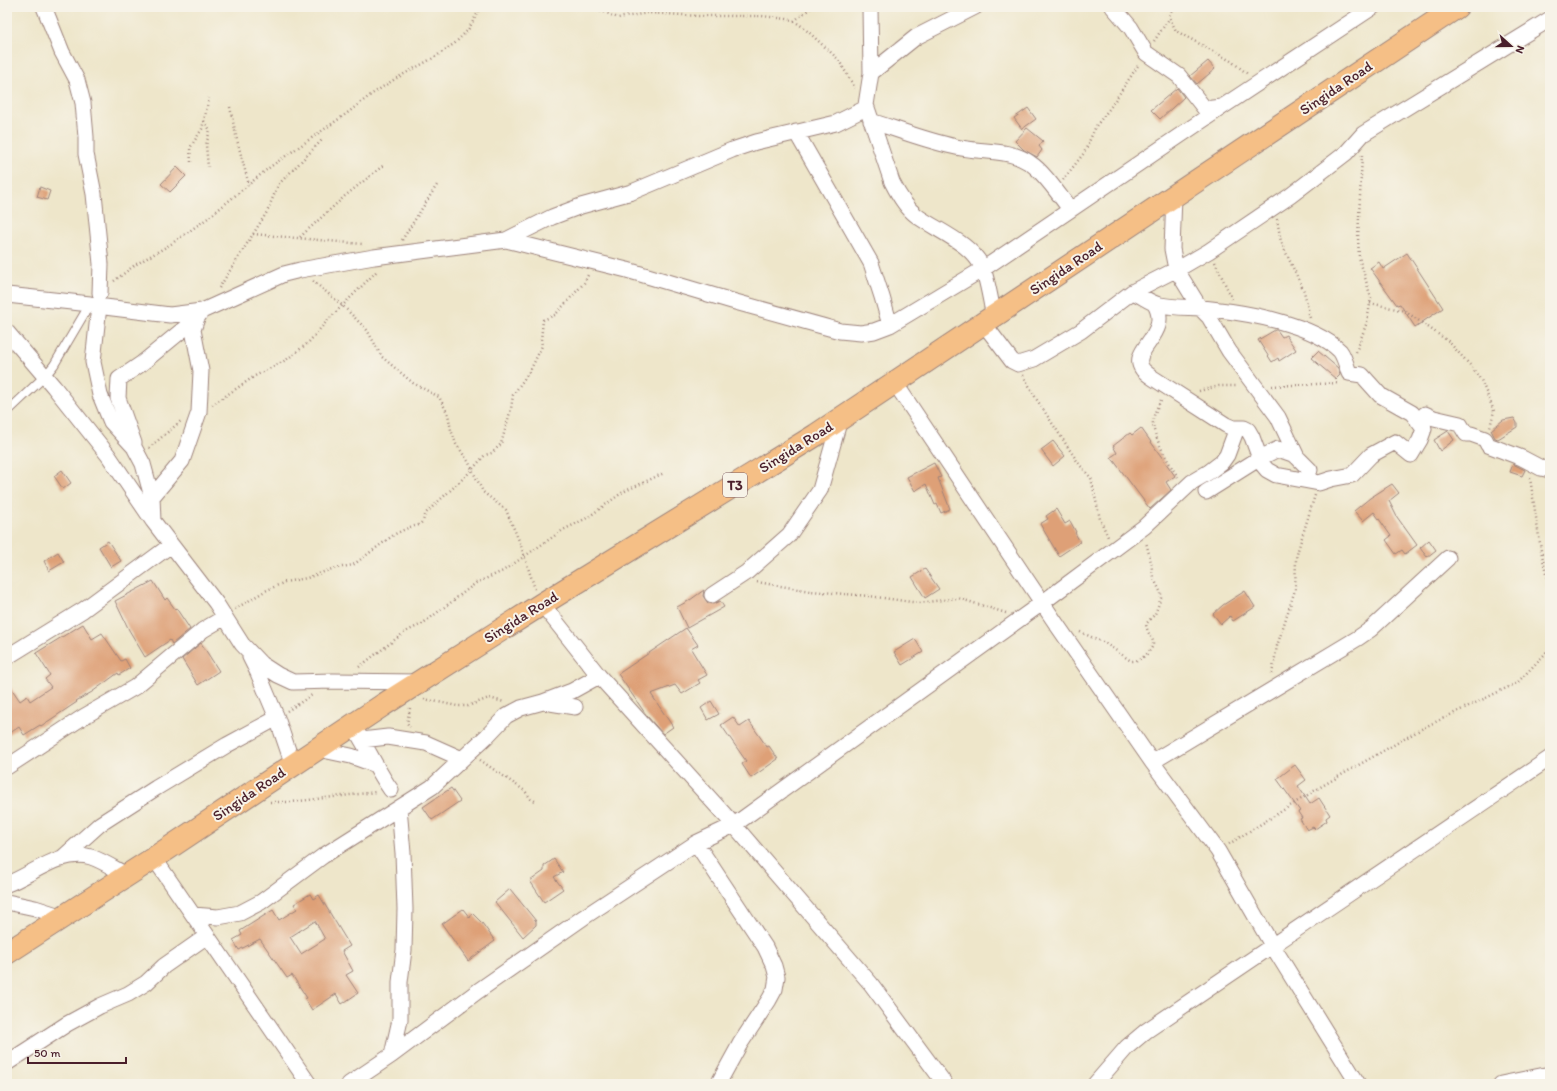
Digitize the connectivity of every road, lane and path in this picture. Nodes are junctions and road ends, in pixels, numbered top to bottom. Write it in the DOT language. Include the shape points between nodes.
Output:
graph roads {
  1 [pos="44,7"];
  2 [pos="480,7"];
  3 [pos="593,7"];
  4 [pos="812,7"];
  5 [pos="870,7"];
  6 [pos="975,7"];
  7 [pos="1113,7"];
  8 [pos="1173,7"];
  9 [pos="1373,7"];
  10 [pos="1457,7"];
  11 [pos="1169,19"];
  12 [pos="1550,19"];
  13 [pos="794,21"];
  14 [pos="1146,53"];
  15 [pos="871,73"];
  16 [pos="1259,82"];
  17 [pos="209,98"];
  18 [pos="230,107"];
  19 [pos="1222,107"];
  20 [pos="868,109"];
  21 [pos="204,121"];
  22 [pos="796,132"];
  23 [pos="1363,134"];
  24 [pos="322,140"];
  25 [pos="191,162"];
  26 [pos="384,165"];
  27 [pos="208,167"];
  28 [pos="248,185"];
  29 [pos="437,185"];
  30 [pos="1055,191"];
  31 [pos="1174,196"];
  32 [pos="1274,208"];
  33 [pos="1070,209"];
  34 [pos="253,234"];
  35 [pos="300,237"];
  36 [pos="506,240"];
  37 [pos="366,245"];
  38 [pos="1209,251"];
  39 [pos="394,255"];
  40 [pos="595,262"];
  41 [pos="983,269"];
  42 [pos="1176,269"];
  43 [pos="300,270"];
  44 [pos="1132,292"];
  45 [pos="7,295"];
  46 [pos="96,301"];
  47 [pos="1154,303"];
  48 [pos="1370,303"];
  49 [pos="343,306"];
  50 [pos="1200,308"];
  51 [pos="1238,313"];
  52 [pos="200,315"];
  53 [pos="989,320"];
  54 [pos="890,325"];
  55 [pos="7,332"];
  56 [pos="1313,334"];
  57 [pos="1018,364"];
  58 [pos="1349,373"];
  59 [pos="45,376"];
  60 [pos="895,383"];
  61 [pos="1164,385"];
  62 [pos="7,412"];
  63 [pos="199,412"];
  64 [pos="840,419"];
  65 [pos="1237,428"];
  66 [pos="1424,429"];
  67 [pos="1488,445"];
  68 [pos="139,457"];
  69 [pos="1298,457"];
  70 [pos="1260,458"];
  71 [pos="1528,462"];
  72 [pos="1310,470"];
  73 [pos="1550,470"];
  74 [pos="471,471"];
  75 [pos="664,473"];
  76 [pos="1319,483"];
  77 [pos="1185,489"];
  78 [pos="1206,492"];
  79 [pos="152,497"];
  80 [pos="153,521"];
  81 [pos="1144,527"];
  82 [pos="171,545"];
  83 [pos="1114,550"];
  84 [pos="524,556"];
  85 [pos="1448,558"];
  86 [pos="737,578"];
  87 [pos="1550,581"];
  88 [pos="712,595"];
  89 [pos="542,604"];
  90 [pos="1042,604"];
  91 [pos="225,617"];
  92 [pos="1022,618"];
  93 [pos="1055,622"];
  94 [pos="242,644"];
  95 [pos="1550,646"];
  96 [pos="7,657"];
  97 [pos="357,668"];
  98 [pos="599,676"];
  99 [pos="333,681"];
  100 [pos="411,687"];
  101 [pos="1269,692"];
  102 [pos="543,702"];
  103 [pos="575,707"];
  104 [pos="521,708"];
  105 [pos="277,718"];
  106 [pos="357,733"];
  107 [pos="421,742"];
  108 [pos="318,748"];
  109 [pos="466,756"];
  110 [pos="1550,758"];
  111 [pos="1152,762"];
  112 [pos="293,765"];
  113 [pos="376,766"];
  114 [pos="7,767"];
  115 [pos="391,790"];
  116 [pos="268,802"];
  117 [pos="537,802"];
  118 [pos="399,808"];
  119 [pos="734,825"];
  120 [pos="696,843"];
  121 [pos="1218,851"];
  122 [pos="154,858"];
  123 [pos="61,859"];
  124 [pos="126,876"];
  125 [pos="7,884"];
  126 [pos="7,902"];
  127 [pos="193,915"];
  128 [pos="63,917"];
  129 [pos="207,936"];
  130 [pos="1272,945"];
  131 [pos="7,953"];
  132 [pos="392,1055"];
  133 [pos="7,1063"];
  134 [pos="1550,1074"];
  135 [pos="309,1084"];
  136 [pos="349,1084"];
  137 [pos="718,1084"];
  138 [pos="945,1084"];
  139 [pos="1095,1084"];
  140 [pos="1358,1084"];
  141 [pos="1501,1084"];
  1 -- 46 [label="street" via="62,52 77,80 83,103 86,154 94,194 101,264"];
  2 -- 28 [label="path" via="468,30 455,43 372,94"];
  3 -- 13 [label="path" via="618,18 648,13 762,16"];
  4 -- 13 [label="path"];
  5 -- 15 [label="street"];
  6 -- 15 [label="street" via="916,37"];
  7 -- 14 [label="street" via="1131,28"];
  8 -- 11 [label="path"];
  9 -- 16 [label="street"];
  10 -- 31 [label="highway, Singida Road / T3"];
  11 -- 14 [label="path"];
  11 -- 16 [label="path" via="1176,31 1231,61"];
  12 -- 23 [label="street"];
  13 -- 20 [label="path" via="838,58"];
  14 -- 19 [label="street" via="1179,76 1205,109"];
  14 -- 30 [label="path" via="1096,126 1081,158"];
  15 -- 20 [label="street"];
  16 -- 19 [label="street"];
  17 -- 21 [label="path"];
  18 -- 28 [label="path"];
  19 -- 33 [label="street"];
  20 -- 22 [label="street" via="836,123"];
  20 -- 30 [label="street" via="957,148 1003,153 1030,162"];
  20 -- 41 [label="street" via="892,182 902,200 916,216 973,253"];
  21 -- 25 [label="path" via="190,148"];
  21 -- 27 [label="path" via="210,130 206,144"];
  22 -- 36 [label="street" via="732,150 632,192 581,206"];
  22 -- 54 [label="street" via="871,263"];
  23 -- 32 [label="street" via="1346,153"];
  23 -- 48 [label="path" via="1358,238"];
  24 -- 34 [label="path" via="278,185 267,212"];
  26 -- 35 [label="path"];
  28 -- 46 [label="path" via="208,218 135,265"];
  29 -- 39 [label="path"];
  30 -- 33 [label="street"];
  31 -- 42 [label="street" via="1172,249"];
  31 -- 53 [label="highway, Singida Road / T3"];
  32 -- 38 [label="street"];
  32 -- 56 [label="path" via="1281,242 1304,291"];
  33 -- 41 [label="street"];
  34 -- 35 [label="path"];
  34 -- 52 [label="path"];
  35 -- 37 [label="path"];
  36 -- 39 [label="street"];
  36 -- 40 [label="street"];
  38 -- 42 [label="street"];
  38 -- 51 [label="path"];
  39 -- 43 [label="street"];
  39 -- 49 [label="path"];
  40 -- 54 [label="street" via="840,331 861,333"];
  40 -- 74 [label="path" via="584,283 556,315 543,320 542,346 532,369 513,395 501,444 492,453 485,455"];
  41 -- 53 [label="street"];
  41 -- 54 [label="street"];
  42 -- 44 [label="street"];
  42 -- 50 [label="street"];
  43 -- 49 [label="path"];
  43 -- 52 [label="street" via="284,274"];
  44 -- 47 [label="street"];
  44 -- 57 [label="street" via="1081,331 1034,359"];
  45 -- 46 [label="street"];
  46 -- 52 [label="street" via="170,315"];
  46 -- 59 [label="lane"];
  46 -- 68 [label="street" via="93,362 100,395 111,422 134,447"];
  47 -- 50 [label="street"];
  47 -- 61 [label="street" via="1160,321 1141,354 1140,364 1143,370"];
  48 -- 58 [label="path" via="1367,322"];
  48 -- 67 [label="path" via="1399,308 1414,316 1448,341 1470,365 1481,380 1494,411"];
  49 -- 63 [label="path" via="308,343 286,360 255,376"];
  49 -- 74 [label="path" via="367,330 382,357 413,383 439,397 448,414 456,444 468,461"];
  50 -- 51 [label="street"];
  50 -- 69 [label="street" via="1209,317 1229,350 1278,417"];
  51 -- 56 [label="street" via="1285,323"];
  52 -- 63 [label="street" via="193,330 201,371"];
  52 -- 68 [label="street" via="119,379 118,398"];
  53 -- 57 [label="street" via="1008,356"];
  53 -- 60 [label="highway, Singida Road / T3"];
  55 -- 59 [label="street"];
  56 -- 58 [label="street" via="1341,352"];
  57 -- 83 [label="path" via="1037,400 1091,478 1100,519"];
  58 -- 66 [label="street" via="1362,375 1380,395 1412,413"];
  59 -- 62 [label="lane"];
  59 -- 80 [label="street" via="108,455"];
  60 -- 64 [label="highway, Singida Road / T3"];
  60 -- 90 [label="street"];
  61 -- 65 [label="street" via="1226,425"];
  61 -- 77 [label="path" via="1154,415 1154,427 1161,448"];
  63 -- 68 [label="path" via="188,415"];
  63 -- 79 [label="street" via="182,461"];
  64 -- 86 [label="street" via="820,490 789,535"];
  64 -- 89 [label="highway, Singida Road / T3"];
  65 -- 70 [label="street" via="1248,430"];
  65 -- 77 [label="street" via="1222,462"];
  66 -- 67 [label="street" via="1422,420 1425,414 1460,424 1466,434 1485,439"];
  66 -- 76 [label="street" via="1411,455 1395,442 1371,455 1352,476"];
  67 -- 71 [label="street"];
  68 -- 79 [label="street"];
  69 -- 70 [label="street" via="1278,449"];
  69 -- 72 [label="street"];
  70 -- 76 [label="street" via="1267,470 1276,475"];
  70 -- 78 [label="street"];
  71 -- 73 [label="street"];
  71 -- 87 [label="path" via="1541,550"];
  74 -- 84 [label="path" via="483,492 506,510"];
  74 -- 91 [label="path" via="426,513 419,525 396,534 353,565 285,582 237,607"];
  75 -- 84 [label="path" via="623,492 587,518 563,530"];
  76 -- 101 [label="path" via="1298,550 1295,590 1277,646"];
  77 -- 81 [label="street"];
  79 -- 80 [label="street"];
  80 -- 82 [label="street"];
  81 -- 83 [label="street"];
  81 -- 93 [label="path" via="1153,577 1161,593 1155,614 1146,624 1153,648 1142,658 1131,661 1105,643"];
  82 -- 91 [label="street"];
  82 -- 96 [label="street" via="83,610"];
  83 -- 90 [label="street"];
  84 -- 89 [label="path" via="533,586"];
  84 -- 97 [label="path" via="476,583"];
  85 -- 101 [label="street" via="1371,629"];
  86 -- 88 [label="street"];
  86 -- 92 [label="path" via="810,591 919,603 958,598"];
  89 -- 98 [label="street"];
  89 -- 100 [label="highway, Singida Road / T3"];
  90 -- 92 [label="street"];
  90 -- 93 [label="street"];
  91 -- 94 [label="street"];
  91 -- 114 [label="street" via="203,630 134,687"];
  92 -- 119 [label="street"];
  93 -- 111 [label="street"];
  94 -- 99 [label="street" via="261,664 293,682"];
  94 -- 105 [label="street" via="258,673"];
  95 -- 121 [label="path" via="1517,683 1425,727 1322,786"];
  98 -- 102 [label="street" via="572,691"];
  98 -- 119 [label="street"];
  99 -- 100 [label="street"];
  99 -- 105 [label="path"];
  100 -- 104 [label="path" via="422,699 457,706 468,706 489,698"];
  100 -- 106 [label="highway, Singida Road / T3"];
  100 -- 107 [label="path" via="411,708 407,723"];
  101 -- 111 [label="street"];
  102 -- 103 [label="street"];
  102 -- 104 [label="street"];
  104 -- 109 [label="street" via="506,716"];
  105 -- 112 [label="street"];
  105 -- 123 [label="street" via="100,824"];
  106 -- 107 [label="street"];
  106 -- 108 [label="highway, Singida Road / T3"];
  106 -- 113 [label="street"];
  107 -- 109 [label="street"];
  108 -- 112 [label="highway, Singida Road / T3"];
  108 -- 113 [label="street" via="351,756"];
  109 -- 117 [label="path" via="525,791 531,800"];
  109 -- 118 [label="street" via="432,787"];
  110 -- 130 [label="street"];
  111 -- 121 [label="street"];
  112 -- 122 [label="highway, Singida Road / T3"];
  113 -- 115 [label="street"];
  115 -- 116 [label="path" via="291,802"];
  118 -- 127 [label="street" via="323,856 261,902 240,913 218,917"];
  118 -- 132 [label="street" via="405,909 400,1020"];
  119 -- 120 [label="street"];
  119 -- 138 [label="street" via="871,984"];
  120 -- 132 [label="street" via="478,990"];
  120 -- 137 [label="street" via="765,947 777,977 770,1000 740,1044"];
  121 -- 130 [label="street"];
  122 -- 124 [label="highway, Singida Road / T3"];
  122 -- 127 [label="street"];
  123 -- 124 [label="street" via="89,856"];
  123 -- 125 [label="street"];
  124 -- 128 [label="highway, Singida Road / T3"];
  126 -- 128 [label="street"];
  127 -- 129 [label="street"];
  128 -- 131 [label="highway, Singida Road / T3"];
  129 -- 133 [label="street" via="164,966 146,983 68,1024"];
  129 -- 135 [label="street"];
  130 -- 139 [label="street" via="1146,1031 1127,1047"];
  130 -- 140 [label="street"];
  132 -- 136 [label="street"];
  134 -- 141 [label="street"];
}
